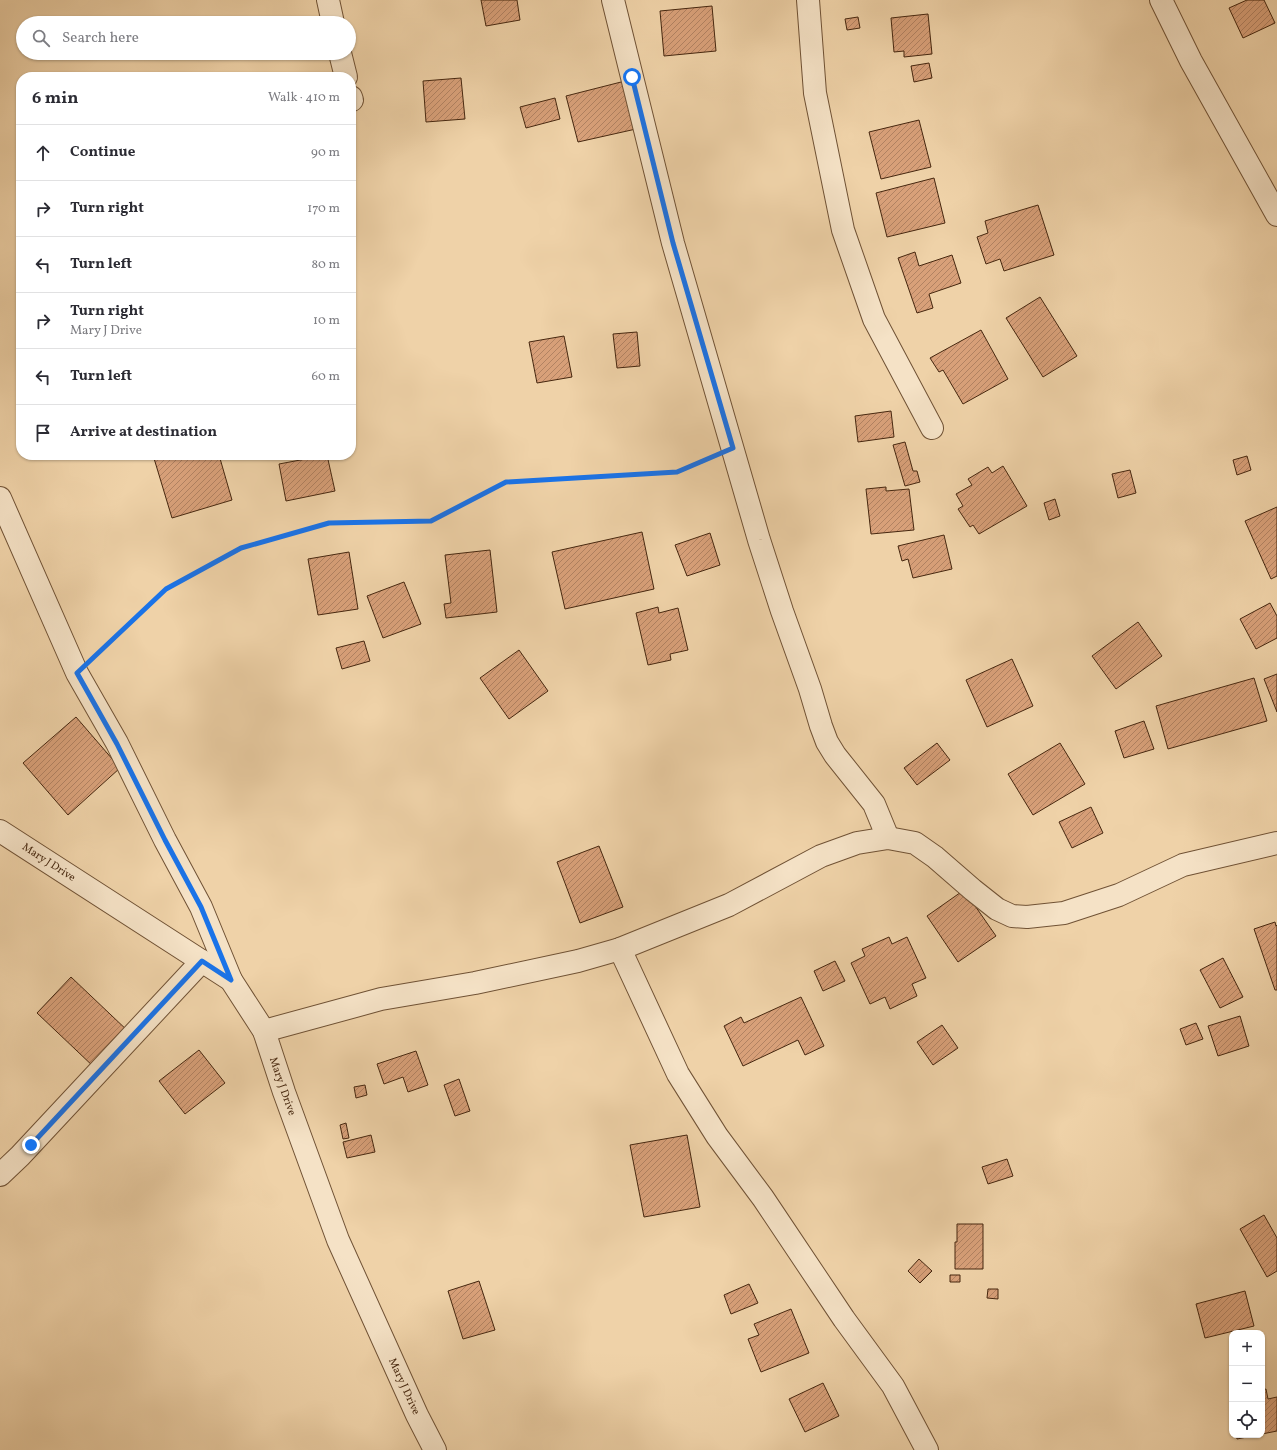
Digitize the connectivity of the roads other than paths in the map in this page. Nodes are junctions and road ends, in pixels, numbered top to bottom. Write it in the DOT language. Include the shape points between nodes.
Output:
graph roads {
  1 [pos="328,0"];
  2 [pos="612,0"];
  3 [pos="808,0"];
  4 [pos="1161,0"];
  5 [pos="331,16"];
  6 [pos="342,60"];
  7 [pos="345,72"];
  8 [pos="1277,215"];
  9 [pos="932,428"];
  10 [pos="0,498"];
  11 [pos="0,831"];
  12 [pos="888,838"];
  13 [pos="1277,843"];
  14 [pos="620,949"];
  15 [pos="202,961"];
  16 [pos="231,980"];
  17 [pos="264,1031"];
  18 [pos="0,1175"];
  19 [pos="434,1450"];
  20 [pos="927,1450"];
  1 -- 5 [label="street"];
  2 -- 12 [label="street" via="673,243 782,611 827,742 874,804"];
  3 -- 9 [label="street" via="815,93 843,230 874,319"];
  4 -- 8 [label="street" via="1190,61"];
  6 -- 7 [label="street"];
  10 -- 16 [label="street" via="77,673 117,744 201,907"];
  11 -- 15 [label="street, Mary J Drive"];
  12 -- 13 [label="street" via="915,843 997,909 1012,916 1027,917 1064,913 1119,895 1183,865"];
  12 -- 14 [label="street" via="857,844 821,856 730,905"];
  14 -- 17 [label="street" via="482,982 381,999"];
  14 -- 20 [label="street" via="678,1074 717,1136 763,1198 844,1319 894,1386"];
  15 -- 16 [label="street, Mary J Drive"];
  15 -- 18 [label="street"];
  16 -- 17 [label="street, Mary J Drive"];
  17 -- 19 [label="street, Mary J Drive" via="338,1240"];
}
